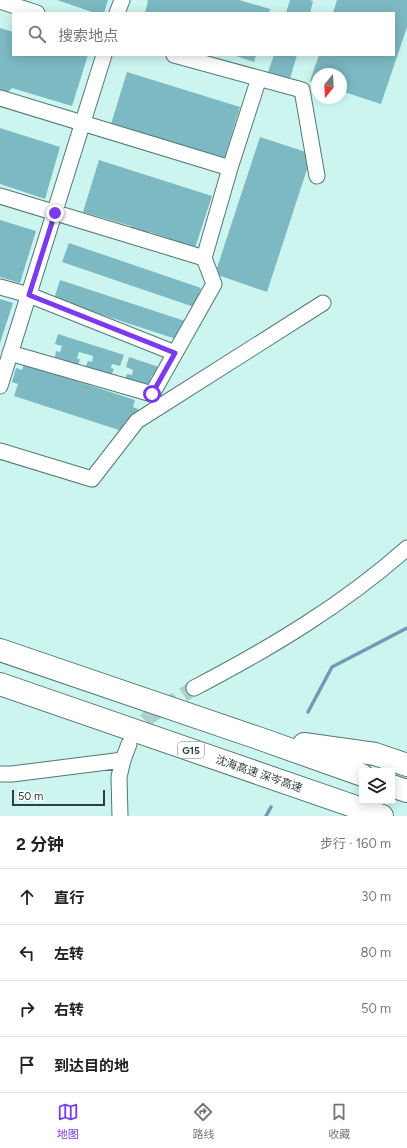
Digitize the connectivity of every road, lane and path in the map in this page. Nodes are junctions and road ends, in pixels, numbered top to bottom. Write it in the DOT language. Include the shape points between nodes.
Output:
graph roads {
  1 [pos="122,0"];
  2 [pos="0,1"];
  3 [pos="34,12"];
  4 [pos="117,12"];
  5 [pos="104,56"];
  6 [pos="178,56"];
  7 [pos="259,78"];
  8 [pos="0,98"];
  9 [pos="83,123"];
  10 [pos="230,168"];
  11 [pos="317,176"];
  12 [pos="0,196"];
  13 [pos="55,213"];
  14 [pos="204,258"];
  15 [pos="0,286"];
  16 [pos="29,295"];
  17 [pos="323,304"];
  18 [pos="10,353"];
  19 [pos="175,353"];
  20 [pos="1,377"];
  21 [pos="0,451"];
  22 [pos="407,548"];
  23 [pos="0,650"];
  24 [pos="0,684"];
  25 [pos="194,688"];
  26 [pos="258,738"];
  27 [pos="129,744"];
  28 [pos="122,760"];
  29 [pos="407,765"];
  30 [pos="0,774"];
  31 [pos="359,774"];
  32 [pos="395,787"];
  33 [pos="407,791"];
  34 [pos="120,816"];
  35 [pos="382,816"];
  1 -- 4 [label="street"];
  2 -- 3 [label="street"];
  5 -- 9 [label="street"];
  6 -- 7 [label="street"];
  7 -- 10 [label="street"];
  7 -- 11 [label="street" via="302,90"];
  8 -- 9 [label="street"];
  9 -- 10 [label="street"];
  9 -- 13 [label="street"];
  10 -- 14 [label="street"];
  12 -- 13 [label="street"];
  13 -- 14 [label="street"];
  13 -- 16 [label="street"];
  14 -- 19 [label="street" via="214,284"];
  15 -- 16 [label="street"];
  16 -- 18 [label="street"];
  16 -- 19 [label="street"];
  17 -- 21 [label="street" via="137,421 92,479"];
  18 -- 19 [label="street" via="152,394"];
  18 -- 20 [label="street"];
  22 -- 25 [label="street" via="364,583 282,640"];
  23 -- 26 [label="highway"];
  24 -- 35 [label="highway, 沈海高速 深岑高速 / G15"];
  26 -- 29 [label="highway" via="375,754"];
  26 -- 31 [label="highway"];
  27 -- 28 [label="street"];
  28 -- 30 [label="street"];
  28 -- 34 [label="street" via="118,777"];
  32 -- 33 [label="highway"];
}
